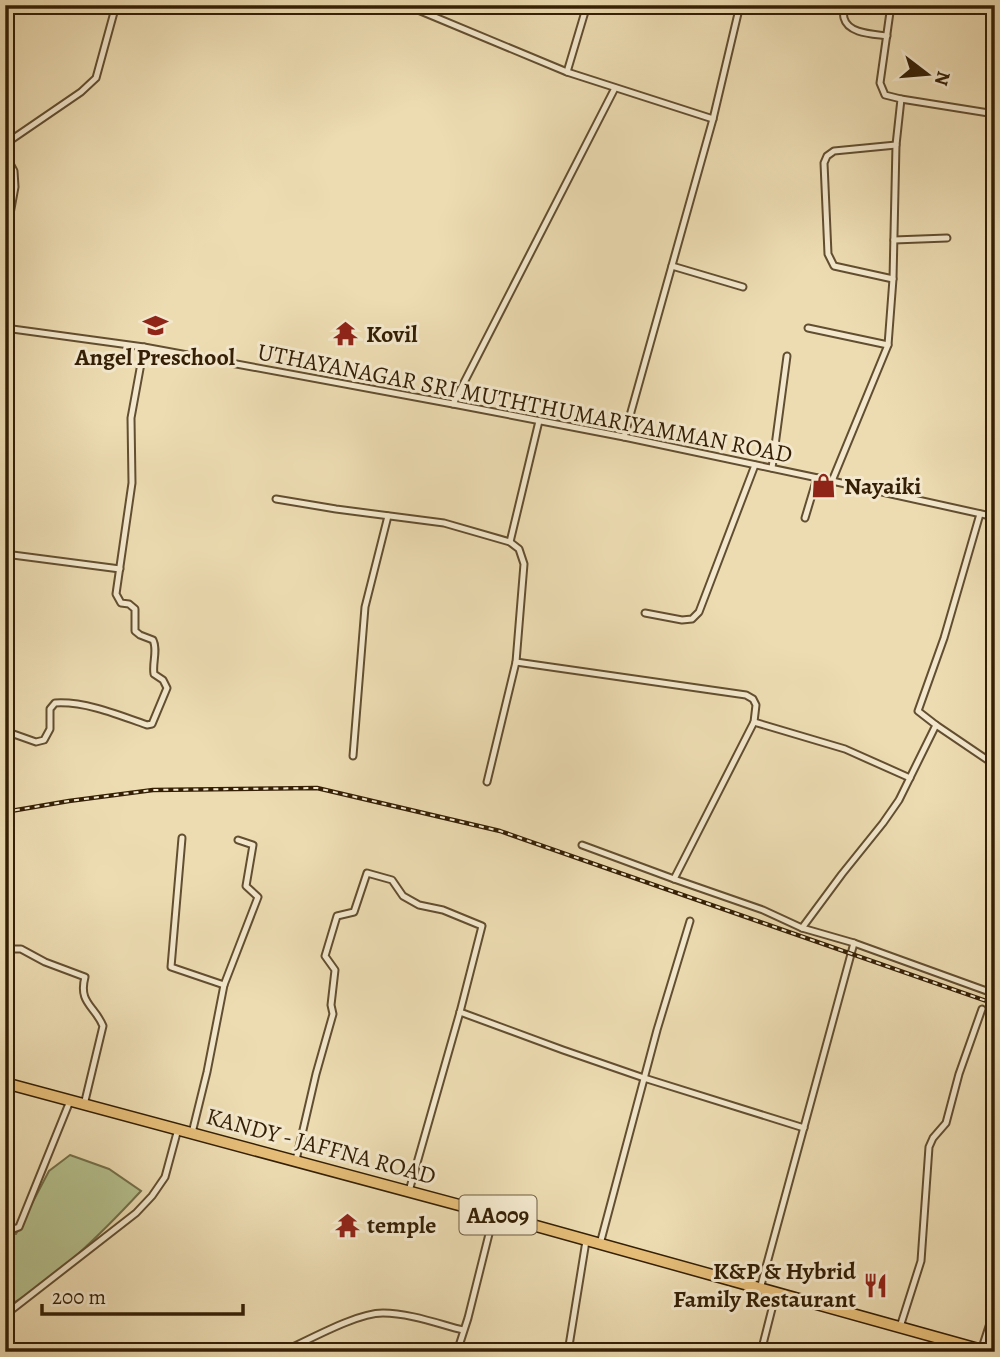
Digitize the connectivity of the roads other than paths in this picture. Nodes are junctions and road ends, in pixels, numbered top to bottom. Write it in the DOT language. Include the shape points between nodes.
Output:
graph roads {
  1 [pos="116,5"];
  2 [pos="406,5"];
  3 [pos="587,5"];
  4 [pos="740,5"];
  5 [pos="844,5"];
  6 [pos="891,5"];
  7 [pos="887,36"];
  8 [pos="566,72"];
  9 [pos="615,88"];
  10 [pos="901,99"];
  11 [pos="995,114"];
  12 [pos="713,119"];
  13 [pos="5,144"];
  14 [pos="896,145"];
  15 [pos="5,154"];
  16 [pos="947,238"];
  17 [pos="894,240"];
  18 [pos="5,241"];
  19 [pos="672,266"];
  20 [pos="893,279"];
  21 [pos="743,287"];
  22 [pos="5,328"];
  23 [pos="808,328"];
  24 [pos="888,345"];
  25 [pos="144,347"];
  26 [pos="787,356"];
  27 [pos="453,404"];
  28 [pos="539,421"];
  29 [pos="624,437"];
  30 [pos="755,465"];
  31 [pos="772,468"];
  32 [pos="817,478"];
  33 [pos="832,481"];
  34 [pos="276,499"];
  35 [pos="980,514"];
  36 [pos="388,516"];
  37 [pos="995,517"];
  38 [pos="805,518"];
  39 [pos="510,542"];
  40 [pos="5,554"];
  41 [pos="120,569"];
  42 [pos="645,613"];
  43 [pos="516,662"];
  44 [pos="754,722"];
  45 [pos="936,725"];
  46 [pos="5,732"];
  47 [pos="353,756"];
  48 [pos="995,765"];
  49 [pos="910,778"];
  50 [pos="486,782"];
  51 [pos="182,838"];
  52 [pos="238,840"];
  53 [pos="582,845"];
  54 [pos="674,879"];
  55 [pos="690,921"];
  56 [pos="802,928"];
  57 [pos="854,943"];
  58 [pos="5,948"];
  59 [pos="224,985"];
  60 [pos="995,994"];
  61 [pos="982,1009"];
  62 [pos="460,1012"];
  63 [pos="644,1078"];
  64 [pos="5,1083"];
  65 [pos="70,1101"];
  66 [pos="84,1105"];
  67 [pos="804,1128"];
  68 [pos="178,1129"];
  69 [pos="192,1133"];
  70 [pos="296,1160"];
  71 [pos="409,1191"];
  72 [pos="494,1214"];
  73 [pos="5,1230"];
  74 [pos="586,1240"];
  75 [pos="600,1244"];
  76 [pos="760,1289"];
  77 [pos="776,1293"];
  78 [pos="995,1308"];
  79 [pos="5,1315"];
  80 [pos="899,1328"];
  81 [pos="463,1330"];
  82 [pos="984,1351"];
  83 [pos="282,1352"];
  84 [pos="457,1352"];
  85 [pos="568,1352"];
  86 [pos="761,1352"];
  1 -- 13 [label="street" via="96,78"];
  2 -- 8 [label="street"];
  3 -- 8 [label="street"];
  4 -- 12 [label="street"];
  5 -- 7 [label="street" via="849,26"];
  6 -- 7 [label="street"];
  7 -- 10 [label="street" via="880,83 885,94"];
  8 -- 9 [label="street"];
  9 -- 12 [label="street"];
  9 -- 27 [label="street"];
  10 -- 11 [label="street"];
  10 -- 14 [label="street"];
  12 -- 19 [label="street"];
  14 -- 17 [label="street"];
  14 -- 20 [label="street" via="835,151 824,163 828,254 834,266"];
  15 -- 18 [label="street" via="14,171 15,187"];
  16 -- 17 [label="street"];
  17 -- 20 [label="street"];
  19 -- 21 [label="street"];
  19 -- 29 [label="street"];
  20 -- 24 [label="street"];
  22 -- 25 [label="street, UTHAYANAGAR SRI MUTHTHUMARIYAMMAN ROAD"];
  23 -- 24 [label="street"];
  24 -- 33 [label="street"];
  25 -- 27 [label="street, UTHAYANAGAR SRI MUTHTHUMARIYAMMAN ROAD"];
  25 -- 41 [label="street" via="131,418 132,483"];
  26 -- 31 [label="street"];
  27 -- 28 [label="street, UTHAYANAGAR SRI MUTHTHUMARIYAMMAN ROAD"];
  28 -- 29 [label="street, UTHAYANAGAR SRI MUTHTHUMARIYAMMAN ROAD"];
  28 -- 39 [label="street"];
  29 -- 30 [label="street, UTHAYANAGAR SRI MUTHTHUMARIYAMMAN ROAD"];
  30 -- 31 [label="street, UTHAYANAGAR SRI MUTHTHUMARIYAMMAN ROAD"];
  30 -- 42 [label="street" via="699,612 682,620"];
  31 -- 32 [label="street, UTHAYANAGAR SRI MUTHTHUMARIYAMMAN ROAD"];
  32 -- 33 [label="street, UTHAYANAGAR SRI MUTHTHUMARIYAMMAN ROAD"];
  32 -- 38 [label="street"];
  33 -- 35 [label="street, UTHAYANAGAR SRI MUTHTHUMARIYAMMAN ROAD"];
  34 -- 36 [label="street"];
  35 -- 37 [label="street, UTHAYANAGAR SRI MUTHTHUMARIYAMMAN ROAD"];
  35 -- 45 [label="street" via="918,710"];
  36 -- 39 [label="street" via="444,523"];
  36 -- 47 [label="street" via="365,607"];
  39 -- 43 [label="street" via="519,549 524,564"];
  40 -- 41 [label="street"];
  41 -- 46 [label="street" via="116,594 121,603 135,609 135,631 153,640 154,674 167,688 152,724 63,702 50,709 50,729 44,740 36,742"];
  43 -- 44 [label="street" via="746,695 756,705"];
  43 -- 50 [label="street"];
  44 -- 49 [label="street" via="845,749"];
  44 -- 54 [label="street"];
  45 -- 48 [label="street"];
  45 -- 49 [label="street"];
  49 -- 56 [label="street" via="883,823"];
  51 -- 59 [label="street" via="171,967"];
  52 -- 59 [label="street" via="253,845 246,886 258,897"];
  53 -- 54 [label="street"];
  54 -- 56 [label="street"];
  55 -- 63 [label="street"];
  56 -- 57 [label="street"];
  57 -- 60 [label="street"];
  57 -- 67 [label="street"];
  58 -- 66 [label="street" via="21,949 85,977 83,996 103,1026"];
  59 -- 69 [label="street"];
  61 -- 80 [label="street" via="946,1123 929,1147 921,1261"];
  62 -- 63 [label="street"];
  62 -- 70 [label="street" via="482,926 419,905 403,896 392,880 367,873 354,912 337,916 325,956 335,970 333,1014"];
  62 -- 71 [label="street"];
  63 -- 67 [label="street"];
  63 -- 75 [label="street"];
  64 -- 65 [label="highway, KANDY - JAFFNA ROAD / AA009"];
  65 -- 66 [label="highway, KANDY - JAFFNA ROAD / AA009"];
  65 -- 73 [label="street" via="19,1227"];
  66 -- 68 [label="highway, KANDY - JAFFNA ROAD / AA009"];
  67 -- 76 [label="street"];
  68 -- 69 [label="highway, KANDY - JAFFNA ROAD / AA009"];
  68 -- 79 [label="street" via="165,1177 152,1196"];
  69 -- 70 [label="highway, KANDY - JAFFNA ROAD / AA009"];
  70 -- 71 [label="highway, KANDY - JAFFNA ROAD / AA009"];
  71 -- 72 [label="highway, KANDY - JAFFNA ROAD / AA009"];
  72 -- 74 [label="highway, KANDY - JAFFNA ROAD / AA009"];
  72 -- 81 [label="street"];
  74 -- 75 [label="highway, KANDY - JAFFNA ROAD / AA009"];
  74 -- 85 [label="street"];
  75 -- 76 [label="highway, KANDY - JAFFNA ROAD / AA009"];
  76 -- 77 [label="highway, KANDY - JAFFNA ROAD / AA009"];
  77 -- 80 [label="highway, KANDY - JAFFNA ROAD / AA009"];
  77 -- 86 [label="street"];
  78 -- 82 [label="street"];
  80 -- 82 [label="highway, KANDY - JAFFNA ROAD / AA009"];
  81 -- 83 [label="street" via="380,1313 360,1317"];
  81 -- 84 [label="street"];
}
